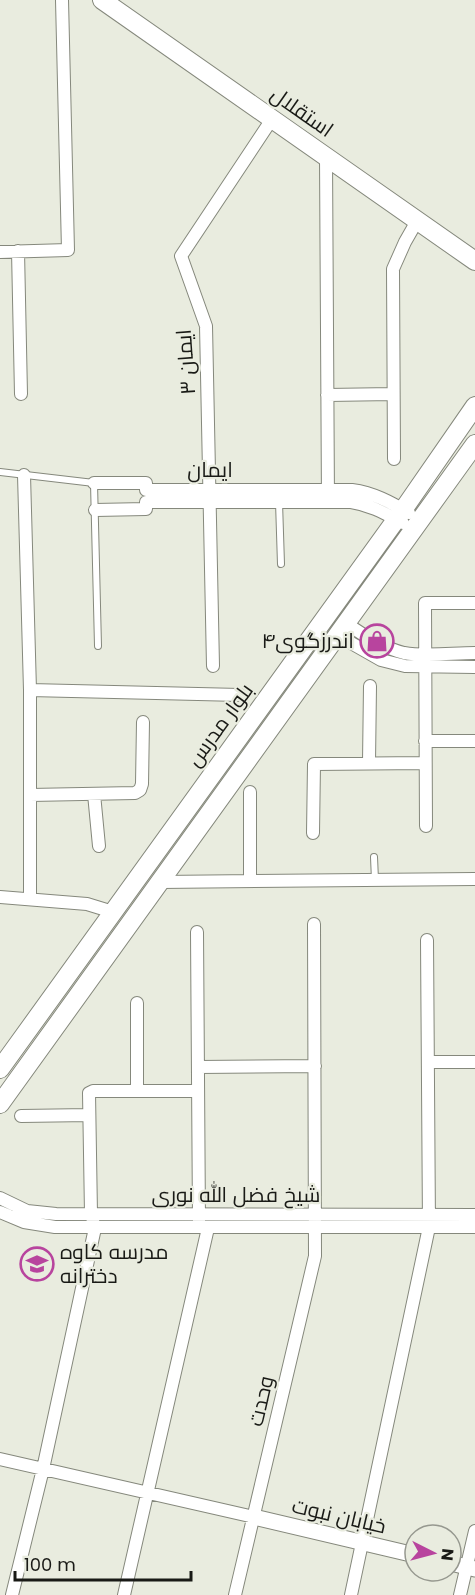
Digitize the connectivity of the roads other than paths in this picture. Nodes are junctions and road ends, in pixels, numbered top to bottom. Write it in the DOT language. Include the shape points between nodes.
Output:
graph roads {
  1 [pos="62,0"];
  2 [pos="102,0"];
  3 [pos="272,119"];
  4 [pos="326,157"];
  5 [pos="417,221"];
  6 [pos="18,251"];
  7 [pos="0,252"];
  8 [pos="475,261"];
  9 [pos="21,394"];
  10 [pos="393,394"];
  11 [pos="327,395"];
  12 [pos="475,405"];
  13 [pos="475,444"];
  14 [pos="394,459"];
  15 [pos="0,472"];
  16 [pos="24,475"];
  17 [pos="94,483"];
  18 [pos="146,496"];
  19 [pos="211,496"];
  20 [pos="328,496"];
  21 [pos="279,502"];
  22 [pos="95,510"];
  23 [pos="400,515"];
  24 [pos="417,524"];
  25 [pos="281,564"];
  26 [pos="475,603"];
  27 [pos="342,629"];
  28 [pos="98,646"];
  29 [pos="475,653"];
  30 [pos="425,654"];
  31 [pos="213,666"];
  32 [pos="425,667"];
  33 [pos="475,667"];
  34 [pos="370,686"];
  35 [pos="30,690"];
  36 [pos="240,695"];
  37 [pos="143,722"];
  38 [pos="425,741"];
  39 [pos="475,741"];
  40 [pos="369,762"];
  41 [pos="425,763"];
  42 [pos="250,792"];
  43 [pos="94,794"];
  44 [pos="30,795"];
  45 [pos="426,826"];
  46 [pos="313,833"];
  47 [pos="99,846"];
  48 [pos="374,857"];
  49 [pos="475,879"];
  50 [pos="375,880"];
  51 [pos="250,881"];
  52 [pos="160,882"];
  53 [pos="0,897"];
  54 [pos="30,899"];
  55 [pos="113,912"];
  56 [pos="314,924"];
  57 [pos="197,932"];
  58 [pos="427,940"];
  59 [pos="137,1003"];
  60 [pos="428,1062"];
  61 [pos="475,1062"];
  62 [pos="315,1066"];
  63 [pos="198,1067"];
  64 [pos="0,1070"];
  65 [pos="136,1090"];
  66 [pos="198,1091"];
  67 [pos="0,1104"];
  68 [pos="89,1115"];
  69 [pos="21,1116"];
  70 [pos="0,1198"];
  71 [pos="0,1212"];
  72 [pos="91,1214"];
  73 [pos="475,1215"];
  74 [pos="316,1221"];
  75 [pos="429,1221"];
  76 [pos="202,1224"];
  77 [pos="475,1227"];
  78 [pos="95,1228"];
  79 [pos="0,1459"];
  80 [pos="43,1469"];
  81 [pos="148,1493"];
  82 [pos="254,1517"];
  83 [pos="475,1531"];
  84 [pos="362,1542"];
  85 [pos="403,1552"];
  86 [pos="471,1568"];
  87 [pos="12,1595"];
  88 [pos="124,1595"];
  89 [pos="235,1595"];
  90 [pos="351,1595"];
  91 [pos="460,1595"];
  1 -- 6 [label="street" via="68,250"];
  2 -- 3 [label="main road, استقلال"];
  3 -- 4 [label="main road, استقلال"];
  3 -- 19 [label="street, ایمان ۳" via="181,256 206,326"];
  4 -- 5 [label="main road, استقلال"];
  4 -- 11 [label="street"];
  5 -- 8 [label="main road, استقلال"];
  5 -- 10 [label="street" via="393,269"];
  6 -- 7 [label="street"];
  6 -- 9 [label="street"];
  10 -- 11 [label="street"];
  10 -- 14 [label="street"];
  11 -- 20 [label="street"];
  12 -- 23 [label="main road, بلوار مدرس"];
  13 -- 24 [label="main road, بلوار مدرس"];
  15 -- 16 [label="lane, ایمان"];
  16 -- 17 [label="lane, ایمان"];
  16 -- 35 [label="street"];
  17 -- 18 [label="street, ایمان" via="146,483"];
  17 -- 22 [label="lane"];
  18 -- 19 [label="street, ایمان"];
  18 -- 22 [label="street, ایمان" via="146,509"];
  19 -- 20 [label="street, ایمان"];
  19 -- 21 [label="street, ایمان"];
  19 -- 31 [label="street"];
  20 -- 21 [label="street, ایمان"];
  20 -- 23 [label="street, ایمان" via="367,492"];
  21 -- 25 [label="lane"];
  22 -- 28 [label="lane"];
  23 -- 24 [label="street, ایمان"];
  23 -- 55 [label="main road, بلوار مدرس"];
  24 -- 27 [label="main road, بلوار مدرس"];
  26 -- 30 [label="street" via="425,603"];
  27 -- 30 [label="street" via="406,653"];
  27 -- 32 [label="street" via="381,660"];
  27 -- 52 [label="main road, بلوار مدرس"];
  29 -- 30 [label="street"];
  30 -- 32 [label="street"];
  32 -- 33 [label="street"];
  32 -- 38 [label="street"];
  34 -- 40 [label="street"];
  35 -- 36 [label="street"];
  35 -- 44 [label="street"];
  37 -- 43 [label="street" via="140,790"];
  38 -- 39 [label="street"];
  38 -- 41 [label="street"];
  40 -- 41 [label="street"];
  40 -- 46 [label="street" via="314,764"];
  41 -- 45 [label="street"];
  42 -- 51 [label="street"];
  43 -- 44 [label="street"];
  43 -- 47 [label="street"];
  44 -- 54 [label="street"];
  48 -- 50 [label="lane"];
  49 -- 50 [label="street"];
  50 -- 51 [label="street"];
  51 -- 52 [label="street"];
  52 -- 67 [label="main road, بلوار مدرس"];
  53 -- 54 [label="street"];
  54 -- 55 [label="street" via="87,904"];
  55 -- 64 [label="main road, بلوار مدرس"];
  56 -- 62 [label="street, وحدت"];
  57 -- 63 [label="street"];
  58 -- 60 [label="street"];
  59 -- 65 [label="street"];
  60 -- 61 [label="street"];
  60 -- 75 [label="street"];
  62 -- 63 [label="street"];
  62 -- 74 [label="street, وحدت"];
  63 -- 66 [label="street"];
  65 -- 66 [label="street"];
  65 -- 68 [label="street" via="90,1091"];
  66 -- 76 [label="street"];
  68 -- 69 [label="street"];
  68 -- 72 [label="street"];
  70 -- 72 [label="street, شیخ فضل الله نوری" via="27,1211"];
  71 -- 78 [label="street, شیخ فضل الله نوری" via="24,1222"];
  72 -- 76 [label="street, شیخ فضل الله نوری"];
  72 -- 78 [label="street"];
  73 -- 75 [label="street, شیخ فضل الله نوری"];
  74 -- 75 [label="street, شیخ فضل الله نوری"];
  74 -- 76 [label="street, شیخ فضل الله نوری"];
  74 -- 82 [label="street, وحدت" via="315,1256"];
  75 -- 77 [label="street, شیخ فضل الله نوری"];
  75 -- 84 [label="street"];
  76 -- 78 [label="street, شیخ فضل الله نوری"];
  76 -- 81 [label="street"];
  78 -- 80 [label="street"];
  79 -- 80 [label="street"];
  80 -- 81 [label="street"];
  80 -- 87 [label="street"];
  81 -- 82 [label="street"];
  81 -- 88 [label="street"];
  82 -- 84 [label="street, خیابان نبوت"];
  82 -- 89 [label="street, وحدت"];
  83 -- 86 [label="street"];
  84 -- 85 [label="street, خیابان نبوت"];
  84 -- 90 [label="street"];
  86 -- 91 [label="street"];
}
